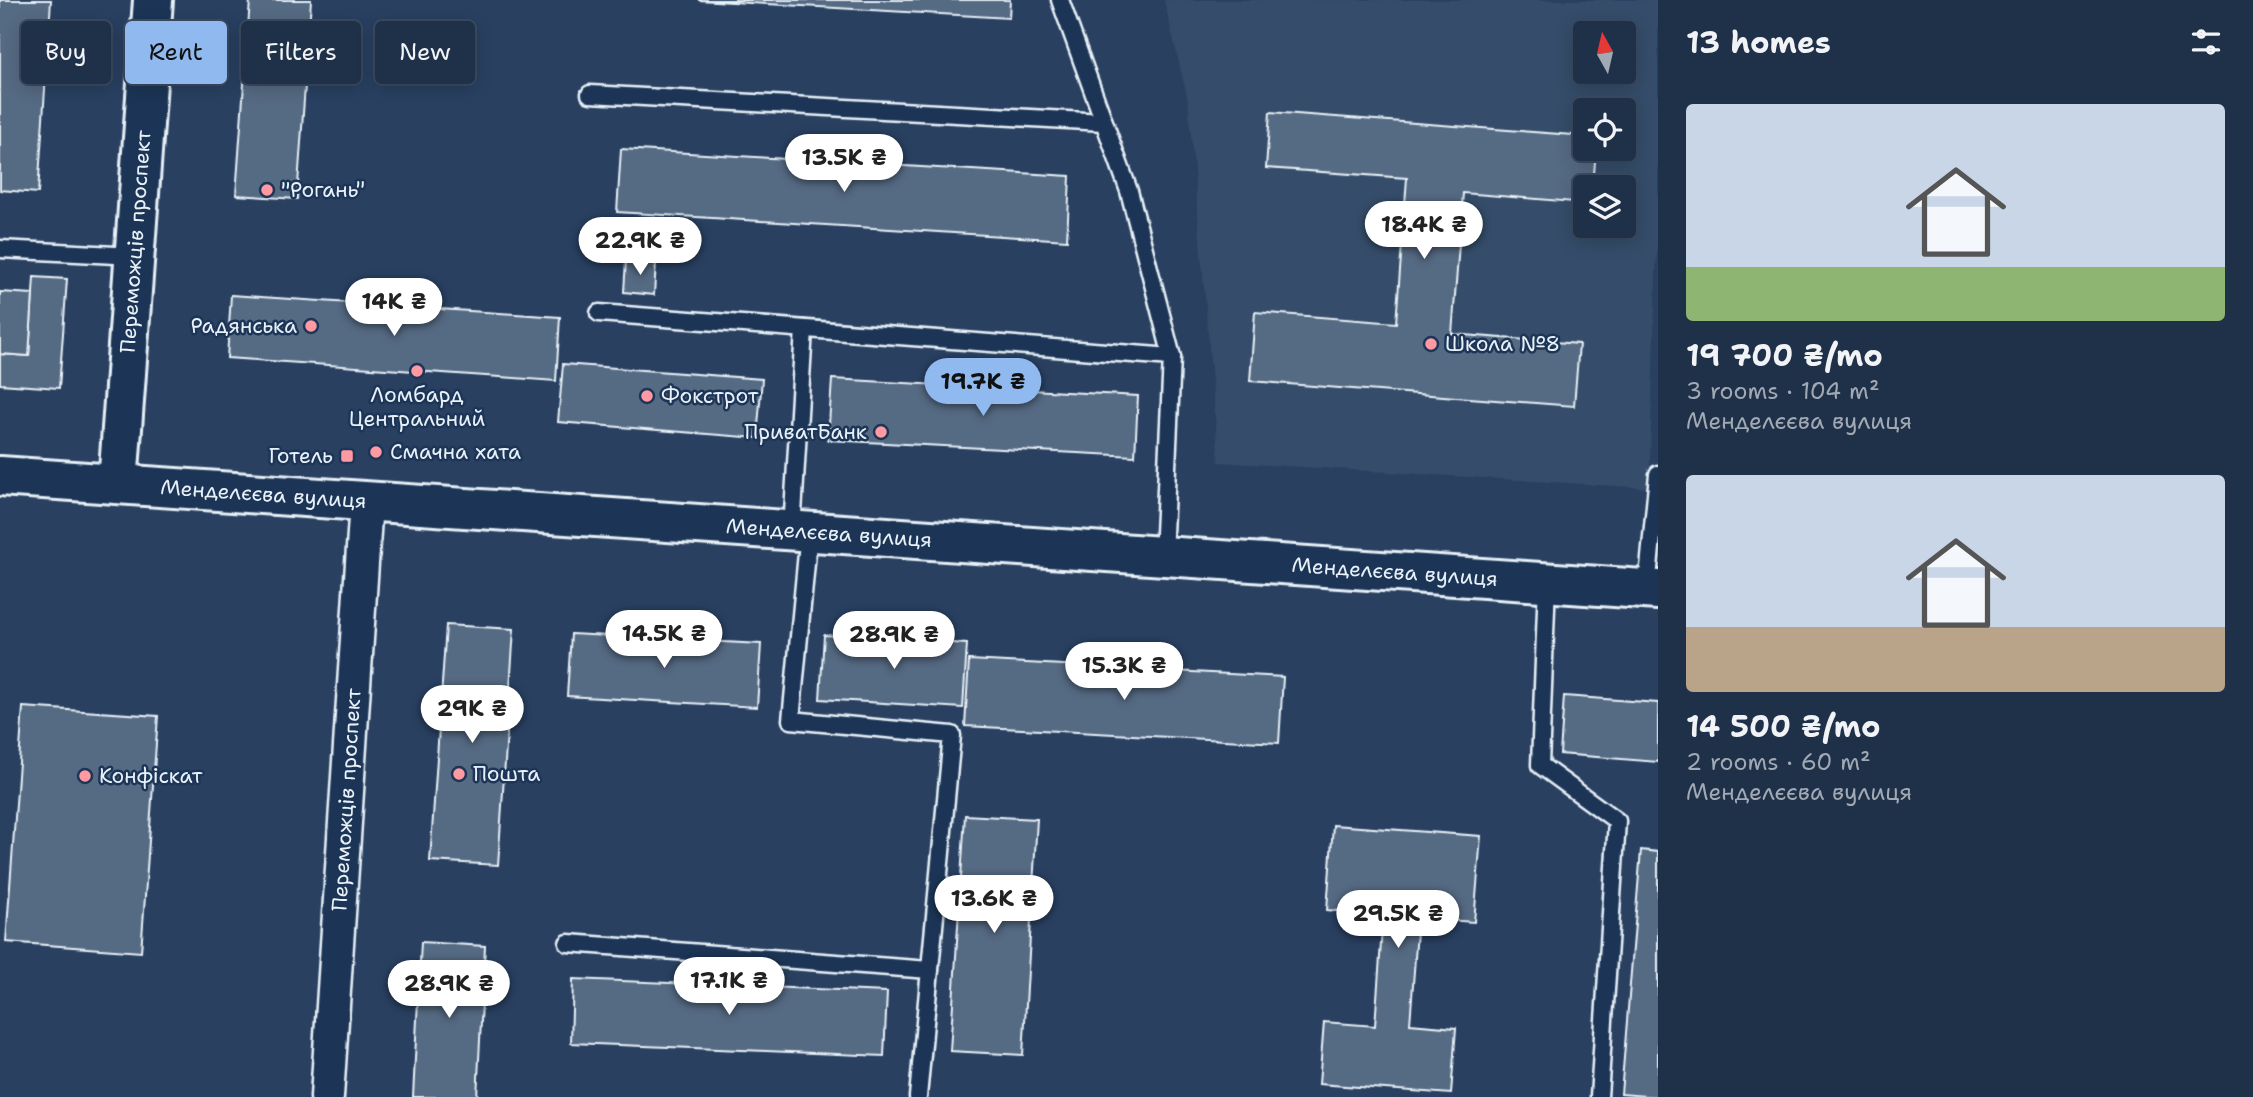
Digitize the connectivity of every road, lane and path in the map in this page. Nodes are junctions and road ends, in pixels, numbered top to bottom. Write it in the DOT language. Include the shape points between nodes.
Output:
graph roads {
  1 [pos="153,0"];
  2 [pos="1060,0"];
  3 [pos="590,94"];
  4 [pos="1104,122"];
  5 [pos="0,249"];
  6 [pos="135,256"];
  7 [pos="599,313"];
  8 [pos="804,329"];
  9 [pos="1172,357"];
  10 [pos="1658,474"];
  11 [pos="0,476"];
  12 [pos="118,484"];
  13 [pos="366,502"];
  14 [pos="801,531"];
  15 [pos="1163,556"];
  16 [pos="1547,582"];
  17 [pos="1653,590"];
  18 [pos="568,943"];
  19 [pos="930,970"];
  20 [pos="327,1097"];
  21 [pos="918,1097"];
  22 [pos="1599,1097"];
  1 -- 6 [label="street, Переможців проспект"];
  2 -- 4 [label="lane"];
  3 -- 4 [label="lane"];
  4 -- 9 [label="lane" via="1129,191"];
  5 -- 6 [label="lane"];
  6 -- 12 [label="street, Переможців проспект"];
  7 -- 8 [label="lane"];
  8 -- 9 [label="lane"];
  8 -- 14 [label="lane"];
  9 -- 15 [label="lane"];
  10 -- 17 [label="lane"];
  11 -- 12 [label="street, Менделєєва вулиця"];
  12 -- 13 [label="street, Менделєєва вулиця"];
  13 -- 14 [label="street, Менделєєва вулиця"];
  13 -- 20 [label="street, Переможців проспект"];
  14 -- 15 [label="street, Менделєєва вулиця"];
  14 -- 19 [label="lane" via="791,720 952,735"];
  15 -- 16 [label="street, Менделєєва вулиця"];
  16 -- 17 [label="street, Менделєєва вулиця"];
  16 -- 22 [label="lane" via="1541,765 1617,821"];
  18 -- 19 [label="lane"];
  19 -- 21 [label="lane"];
}
